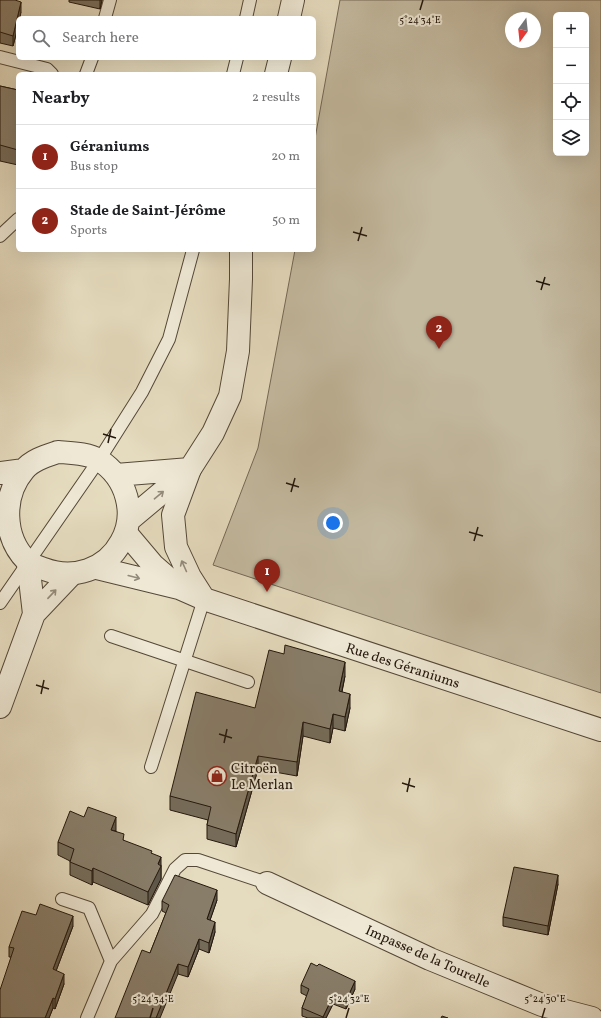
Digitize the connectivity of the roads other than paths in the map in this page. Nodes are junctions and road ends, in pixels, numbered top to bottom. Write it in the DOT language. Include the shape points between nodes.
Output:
graph roads {
  1 [pos="110,0"];
  2 [pos="250,0"];
  3 [pos="293,0"];
  4 [pos="106,16"];
  5 [pos="246,16"];
  6 [pos="289,16"];
  7 [pos="0,57"];
  8 [pos="91,60"];
  9 [pos="236,60"];
  10 [pos="280,60"];
  11 [pos="50,72"];
  12 [pos="87,72"];
  13 [pos="233,72"];
  14 [pos="276,72"];
  15 [pos="16,222"];
  16 [pos="0,236"];
  17 [pos="192,252"];
  18 [pos="241,252"];
  19 [pos="99,460"];
  20 [pos="190,469"];
  21 [pos="24,470"];
  22 [pos="0,473"];
  23 [pos="116,475"];
  24 [pos="128,527"];
  25 [pos="6,533"];
  26 [pos="28,562"];
  27 [pos="97,568"];
  28 [pos="71,575"];
  29 [pos="178,588"];
  30 [pos="204,599"];
  31 [pos="0,603"];
  32 [pos="34,614"];
  33 [pos="111,636"];
  34 [pos="184,660"];
  35 [pos="248,682"];
  36 [pos="0,707"];
  37 [pos="601,730"];
  38 [pos="151,767"];
  39 [pos="267,883"];
  40 [pos="62,899"];
  41 [pos="111,961"];
  42 [pos="540,1011"];
  43 [pos="87,1018"];
  44 [pos="592,1018"];
  1 -- 4 [label="lane"];
  2 -- 5 [label="lane"];
  3 -- 6 [label="street"];
  7 -- 11 [label="lane" via="47,69"];
  8 -- 12 [label="lane"];
  9 -- 13 [label="lane"];
  10 -- 14 [label="street"];
  15 -- 16 [label="lane"];
  17 -- 19 [label="lane" via="169,339 142,392"];
  18 -- 20 [label="street" via="238,351 230,396 213,433"];
  19 -- 21 [label="street" via="79,454 58,452 40,458"];
  19 -- 23 [label="street"];
  19 -- 26 [label="lane"];
  20 -- 23 [label="street"];
  24 -- 20 [label="street, one-way"];
  30 -- 20 [label="street, one-way" via="190,578 176,547 173,514"];
  21 -- 22 [label="street"];
  21 -- 25 [label="street" via="7,508"];
  23 -- 24 [label="street" via="127,496"];
  24 -- 27 [label="street" via="115,553"];
  24 -- 29 [label="street, Rue des Géraniums" via="153,565"];
  25 -- 26 [label="street"];
  26 -- 28 [label="street" via="49,571"];
  26 -- 31 [label="lane"];
  26 -- 32 [label="street"];
  27 -- 28 [label="street"];
  27 -- 29 [label="street, Rue des Géraniums, one-way"];
  32 -- 28 [label="street, one-way"];
  29 -- 30 [label="street, Rue des Géraniums"];
  30 -- 34 [label="lane"];
  30 -- 37 [label="street, Rue des Géraniums"];
  32 -- 36 [label="street"];
  33 -- 34 [label="lane"];
  34 -- 35 [label="lane"];
  34 -- 38 [label="lane"];
  39 -- 41 [label="lane" via="198,860 185,860 175,869 152,914"];
  39 -- 42 [label="street, Impasse de la Tourelle"];
  40 -- 41 [label="lane" via="89,908"];
  41 -- 43 [label="lane"];
  42 -- 44 [label="street, Impasse de la Tourelle"];
}
